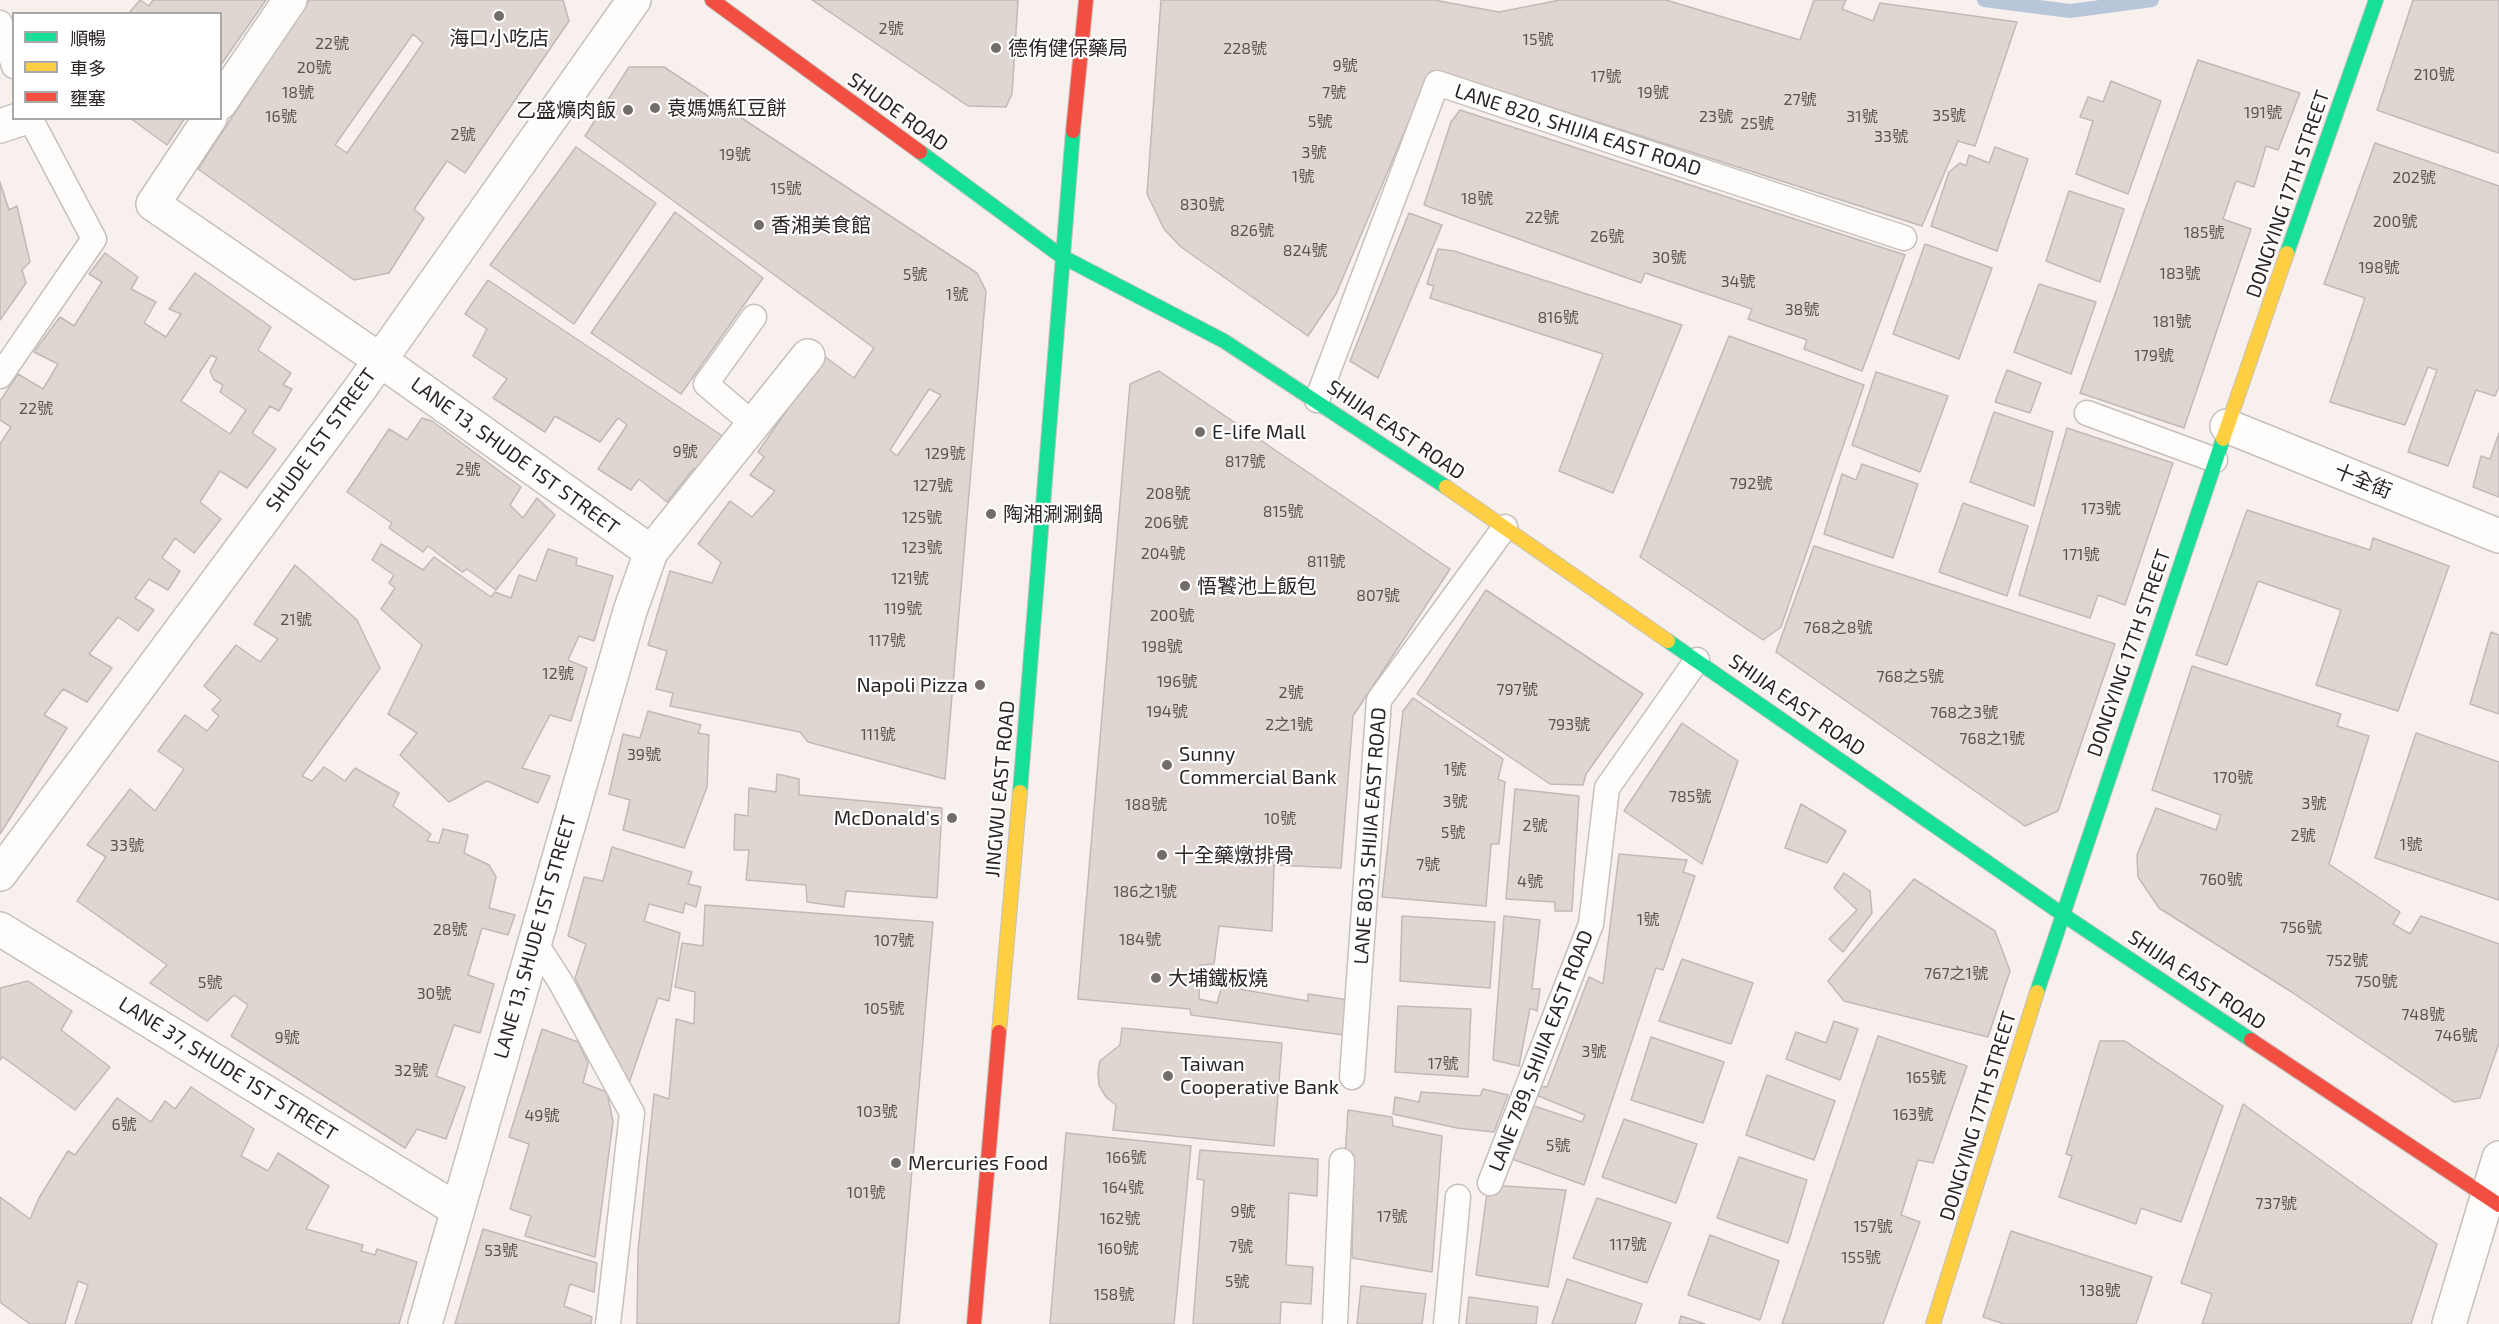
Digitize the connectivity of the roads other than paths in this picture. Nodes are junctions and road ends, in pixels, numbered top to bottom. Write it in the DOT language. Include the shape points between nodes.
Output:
graph roads {
  1 [pos="290,0"];
  2 [pos="634,0"];
  3 [pos="712,0"];
  4 [pos="1086,0"];
  5 [pos="2376,0"];
  6 [pos="0,23"];
  7 [pos="12,60"];
  8 [pos="222,100"];
  9 [pos="18,120"];
  10 [pos="31,120"];
  11 [pos="209,120"];
  12 [pos="0,126"];
  13 [pos="1904,238"];
  14 [pos="1061,256"];
  15 [pos="754,317"];
  16 [pos="808,356"];
  17 [pos="380,360"];
  18 [pos="0,376"];
  19 [pos="1317,400"];
  20 [pos="2087,413"];
  21 [pos="753,424"];
  22 [pos="2227,426"];
  23 [pos="2215,460"];
  24 [pos="1505,527"];
  25 [pos="2499,536"];
  26 [pos="651,552"];
  27 [pos="1697,660"];
  28 [pos="0,874"];
  29 [pos="2062,914"];
  30 [pos="0,929"];
  31 [pos="534,941"];
  32 [pos="1352,1077"];
  33 [pos="2499,1158"];
  34 [pos="1342,1161"];
  35 [pos="1490,1183"];
  36 [pos="1458,1197"];
  37 [pos="2493,1201"];
  38 [pos="456,1209"];
  39 [pos="425,1324"];
  40 [pos="608,1324"];
  41 [pos="974,1324"];
  42 [pos="1335,1324"];
  43 [pos="1446,1324"];
  44 [pos="1933,1324"];
  45 [pos="2449,1324"];
  1 -- 8 [label="street"];
  2 -- 17 [label="street, SHUDE 1ST STREET"];
  3 -- 14 [label="street, SHUDE ROAD"];
  4 -- 14 [label="street, JINGWU EAST ROAD"];
  5 -- 22 [label="street, DONGYING 17TH STREET"];
  6 -- 7 [label="lane"];
  9 -- 12 [label="street"];
  10 -- 18 [label="lane" via="94,239"];
  11 -- 17 [label="street, LANE 13, SHUDE 1ST STREET" via="153,204"];
  13 -- 19 [label="lane, LANE 820, SHIJIA EAST ROAD" via="1437,83"];
  14 -- 19 [label="street, SHIJIA EAST ROAD" via="1224,341"];
  14 -- 41 [label="street, JINGWU EAST ROAD"];
  15 -- 21 [label="lane" via="706,384"];
  16 -- 21 [label="street, LANE 13, SHUDE 1ST STREET"];
  17 -- 26 [label="street, LANE 13, SHUDE 1ST STREET"];
  17 -- 28 [label="street, SHUDE 1ST STREET"];
  19 -- 24 [label="street, SHIJIA EAST ROAD"];
  20 -- 23 [label="lane"];
  21 -- 26 [label="street, LANE 13, SHUDE 1ST STREET"];
  22 -- 23 [label="street, DONGYING 17TH STREET"];
  22 -- 25 [label="street, 十全街"];
  23 -- 29 [label="street, DONGYING 17TH STREET"];
  24 -- 27 [label="street, SHIJIA EAST ROAD"];
  24 -- 32 [label="lane, LANE 803, SHIJIA EAST ROAD" via="1379,700"];
  26 -- 31 [label="street, LANE 13, SHUDE 1ST STREET" via="630,611"];
  27 -- 29 [label="street, SHIJIA EAST ROAD"];
  27 -- 35 [label="lane, LANE 789, SHIJIA EAST ROAD" via="1606,788 1591,924"];
  29 -- 37 [label="street, SHIJIA EAST ROAD"];
  29 -- 44 [label="street, DONGYING 17TH STREET"];
  30 -- 38 [label="street, LANE 37, SHUDE 1ST STREET"];
  31 -- 38 [label="street, LANE 13, SHUDE 1ST STREET"];
  31 -- 40 [label="lane" via="632,1113"];
  33 -- 37 [label="street"];
  34 -- 42 [label="lane"];
  36 -- 43 [label="lane"];
  37 -- 45 [label="street"];
  38 -- 39 [label="street, LANE 13, SHUDE 1ST STREET"];
}
